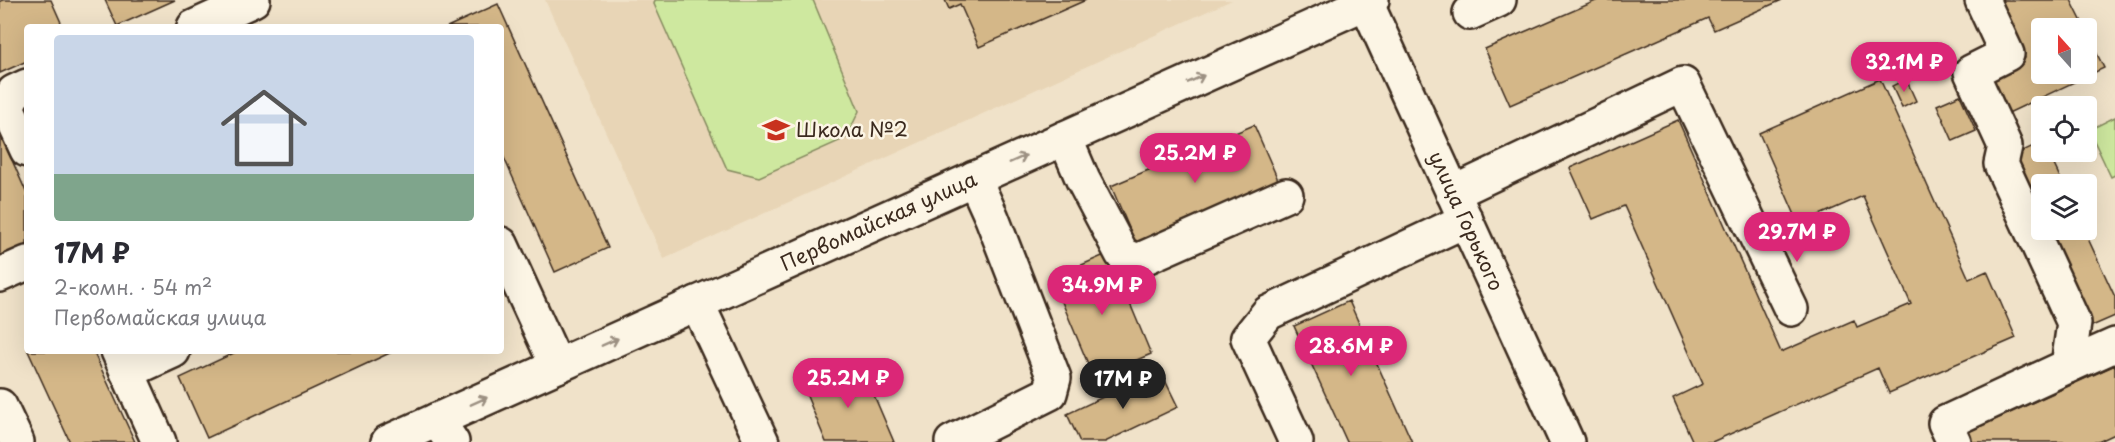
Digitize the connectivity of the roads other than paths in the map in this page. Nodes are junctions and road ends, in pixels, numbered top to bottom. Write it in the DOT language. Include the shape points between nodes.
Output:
graph roads {
  1 [pos="253,0"];
  2 [pos="1499,0"];
  3 [pos="1982,0"];
  4 [pos="1368,1"];
  5 [pos="1470,13"];
  6 [pos="201,24"];
  7 [pos="24,87"];
  8 [pos="1065,138"];
  9 [pos="24,143"];
  10 [pos="974,178"];
  11 [pos="1286,195"];
  12 [pos="1459,207"];
  13 [pos="504,251"];
  14 [pos="24,264"];
  15 [pos="0,275"];
  16 [pos="697,303"];
  17 [pos="1791,309"];
  18 [pos="2115,345"];
  19 [pos="158,354"];
  20 [pos="122,361"];
  21 [pos="557,366"];
  22 [pos="2068,366"];
  23 [pos="0,406"];
  24 [pos="444,431"];
  25 [pos="17,442"];
  26 [pos="159,442"];
  27 [pos="388,442"];
  28 [pos="762,442"];
  29 [pos="952,442"];
  30 [pos="1296,442"];
  31 [pos="1567,442"];
  32 [pos="1954,442"];
  1 -- 6 [label="main road"];
  2 -- 5 [label="main road"];
  3 -- 22 [label="main road" via="2007,54 1971,72 2005,146 2001,164 2074,323"];
  8 -- 4 [label="main road, Первомайская улица, one-way"];
  4 -- 12 [label="main road, улица Горького"];
  7 -- 9 [label="main road" via="14,92 8,107"];
  10 -- 8 [label="main road, Первомайская улица, one-way"];
  8 -- 11 [label="main road" via="1122,254 1137,261"];
  10 -- 16 [label="main road, Первомайская улица"];
  10 -- 29 [label="main road" via="1054,378 1050,393"];
  12 -- 17 [label="main road" via="1683,84"];
  12 -- 30 [label="main road" via="1268,312 1248,338"];
  12 -- 31 [label="main road, улица Горького"];
  13 -- 21 [label="main road"];
  14 -- 15 [label="main road"];
  21 -- 16 [label="main road, Первомайская улица, one-way"];
  16 -- 28 [label="main road"];
  18 -- 22 [label="main road"];
  19 -- 20 [label="main road"];
  20 -- 26 [label="main road"];
  24 -- 21 [label="main road, Первомайская улица, one-way"];
  22 -- 32 [label="main road" via="1945,423"];
  23 -- 25 [label="main road"];
  24 -- 27 [label="main road, Первомайская улица"];
}
